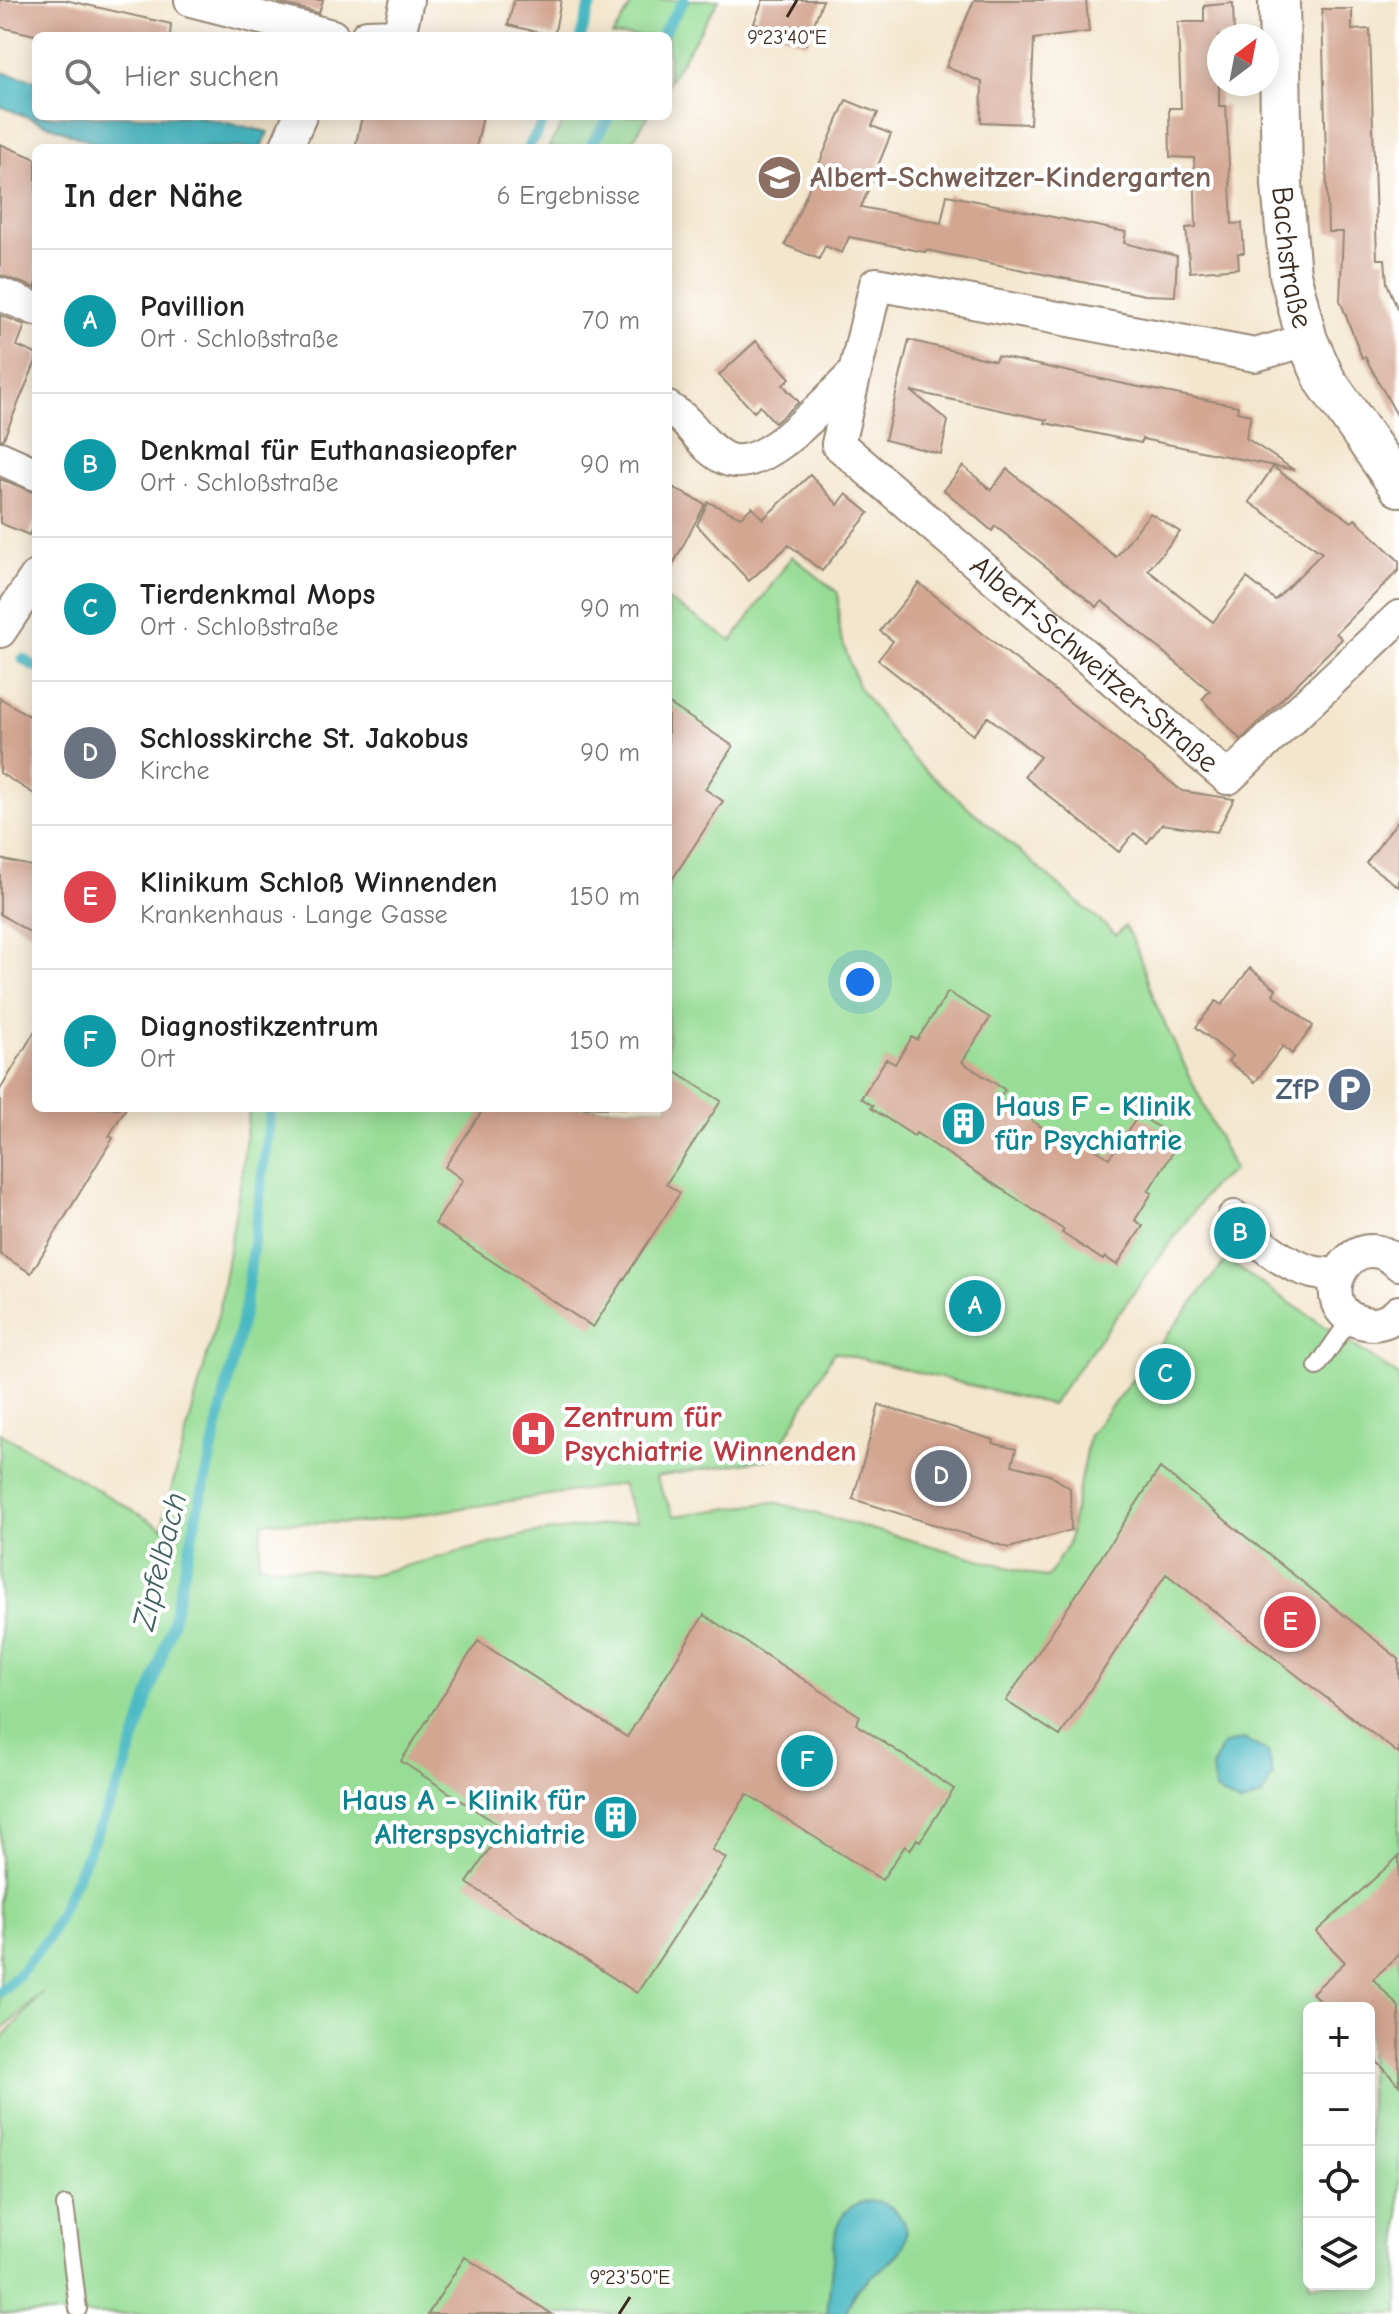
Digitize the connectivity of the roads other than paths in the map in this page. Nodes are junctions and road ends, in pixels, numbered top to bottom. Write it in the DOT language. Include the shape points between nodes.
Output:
graph roads {
  1 [pos="191,0"];
  2 [pos="407,0"];
  3 [pos="1279,0"];
  4 [pos="316,32"];
  5 [pos="400,32"];
  6 [pos="298,120"];
  7 [pos="288,144"];
  8 [pos="0,294"];
  9 [pos="32,307"];
  10 [pos="1307,340"];
  11 [pos="854,374"];
  12 [pos="672,411"];
  13 [pos="0,458"];
  14 [pos="32,472"];
  15 [pos="1399,486"];
  16 [pos="32,583"];
  17 [pos="1399,617"];
  18 [pos="0,631"];
  19 [pos="1234,1217"];
  20 [pos="1399,1264"];
  21 [pos="1337,1275"];
  22 [pos="1351,1318"];
  23 [pos="1395,1325"];
  24 [pos="1317,1367"];
  25 [pos="65,2205"];
  26 [pos="78,2309"];
  1 -- 4 [label="street"];
  2 -- 5 [label="street"];
  3 -- 10 [label="street, Bachstraße" via="1282,184 1290,274"];
  6 -- 7 [label="street"];
  8 -- 9 [label="street"];
  10 -- 11 [label="street, Albert-Schweitzer-Straße" via="1255,355 876,284"];
  10 -- 15 [label="street, Bachstraße" via="1325,380"];
  11 -- 12 [label="street" via="770,451 750,461 726,460"];
  11 -- 17 [label="street, Albert-Schweitzer-Straße" via="838,444 1228,778"];
  13 -- 14 [label="street"];
  16 -- 18 [label="street"];
  19 -- 21 [label="street" via="1281,1258 1312,1272"];
  20 -- 21 [label="street" via="1388,1255 1364,1252"];
  21 -- 22 [label="street" via="1337,1299"];
  22 -- 23 [label="street"];
  22 -- 24 [label="lane"];
  25 -- 26 [label="lane"];
}
